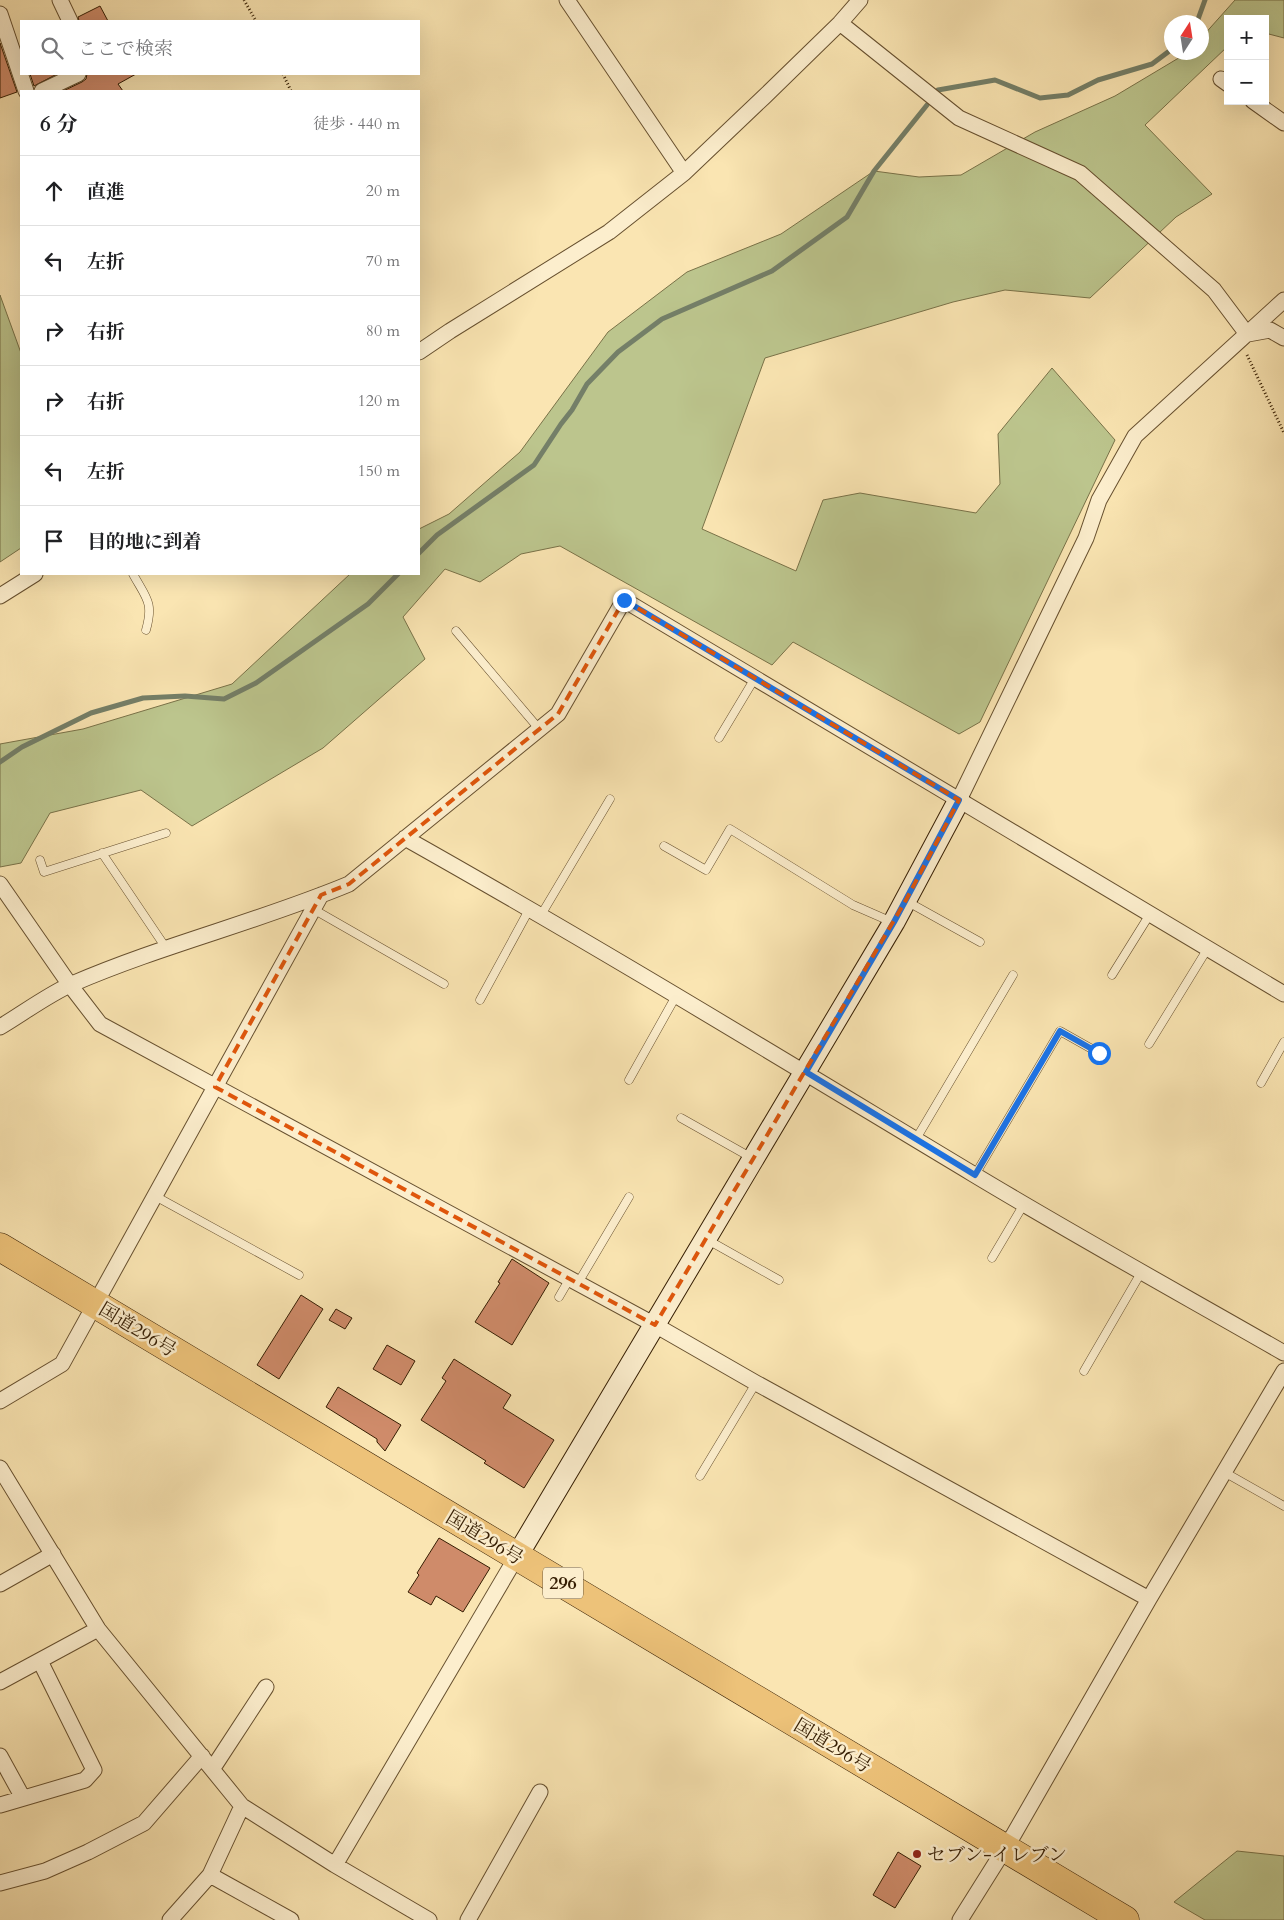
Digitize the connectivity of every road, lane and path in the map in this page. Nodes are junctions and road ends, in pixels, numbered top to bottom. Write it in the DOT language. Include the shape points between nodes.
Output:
graph roads {
  1 [pos="60,0"];
  2 [pos="244,0"];
  3 [pos="567,0"];
  4 [pos="860,0"];
  5 [pos="0,14"];
  6 [pos="70,20"];
  7 [pos="255,20"];
  8 [pos="840,23"];
  9 [pos="20,73"];
  10 [pos="21,75"];
  11 [pos="76,75"];
  12 [pos="284,75"];
  13 [pos="26,90"];
  14 [pos="44,90"];
  15 [pos="291,90"];
  16 [pos="1259,105"];
  17 [pos="1284,123"];
  18 [pos="684,173"];
  19 [pos="1284,300"];
  20 [pos="1247,334"];
  21 [pos="1284,338"];
  22 [pos="420,351"];
  23 [pos="1284,433"];
  24 [pos="33,575"];
  25 [pos="134,575"];
  26 [pos="0,596"];
  27 [pos="146,630"];
  28 [pos="456,631"];
  29 [pos="755,678"];
  30 [pos="540,730"];
  31 [pos="719,738"];
  32 [pos="610,799"];
  33 [pos="959,800"];
  34 [pos="166,833"];
  35 [pos="405,838"];
  36 [pos="664,846"];
  37 [pos="102,853"];
  38 [pos="40,860"];
  39 [pos="0,884"];
  40 [pos="321,896"];
  41 [pos="906,900"];
  42 [pos="313,909"];
  43 [pos="536,912"];
  44 [pos="1150,914"];
  45 [pos="894,922"];
  46 [pos="980,942"];
  47 [pos="166,948"];
  48 [pos="1208,948"];
  49 [pos="1112,974"];
  50 [pos="1013,975"];
  51 [pos="444,984"];
  52 [pos="70,985"];
  53 [pos="1284,994"];
  54 [pos="676,996"];
  55 [pos="480,1000"];
  56 [pos="0,1028"];
  57 [pos="1284,1042"];
  58 [pos="1149,1044"];
  59 [pos="1099,1053"];
  60 [pos="806,1072"];
  61 [pos="629,1080"];
  62 [pos="1260,1083"];
  63 [pos="215,1087"];
  64 [pos="682,1118"];
  65 [pos="916,1139"];
  66 [pos="754,1159"];
  67 [pos="975,1175"];
  68 [pos="155,1196"];
  69 [pos="628,1197"];
  70 [pos="1024,1203"];
  71 [pos="706,1239"];
  72 [pos="0,1247"];
  73 [pos="992,1258"];
  74 [pos="1142,1271"];
  75 [pos="299,1275"];
  76 [pos="574,1280"];
  77 [pos="779,1280"];
  78 [pos="559,1297"];
  79 [pos="94,1303"];
  80 [pos="655,1325"];
  81 [pos="1284,1353"];
  82 [pos="1084,1371"];
  83 [pos="1284,1371"];
  84 [pos="756,1383"];
  85 [pos="0,1401"];
  86 [pos="1224,1472"];
  87 [pos="700,1476"];
  88 [pos="2,1477"];
  89 [pos="1284,1506"];
  90 [pos="52,1554"];
  91 [pos="517,1556"];
  92 [pos="0,1584"];
  93 [pos="1149,1599"];
  94 [pos="98,1629"];
  95 [pos="40,1661"];
  96 [pos="0,1682"];
  97 [pos="266,1687"];
  98 [pos="0,1756"];
  99 [pos="202,1756"];
  100 [pos="213,1768"];
  101 [pos="540,1792"];
  102 [pos="23,1798"];
  103 [pos="0,1805"];
  104 [pos="242,1806"];
  105 [pos="1004,1848"];
  106 [pos="335,1864"];
  107 [pos="210,1875"];
  108 [pos="0,1883"];
  109 [pos="410,1915"];
  110 [pos="1122,1919"];
  111 [pos="170,1920"];
  112 [pos="291,1920"];
  113 [pos="429,1920"];
  114 [pos="468,1920"];
  115 [pos="960,1920"];
  1 -- 6 [label="street"];
  2 -- 7 [label="path"];
  3 -- 18 [label="street"];
  4 -- 8 [label="street"];
  5 -- 9 [label="street"];
  8 -- 18 [label="street"];
  8 -- 20 [label="street" via="959,118 1080,173 1214,290"];
  10 -- 13 [label="street"];
  11 -- 14 [label="street"];
  12 -- 15 [label="path"];
  16 -- 17 [label="street"];
  18 -- 22 [label="street" via="609,232"];
  19 -- 20 [label="street"];
  20 -- 21 [label="street" via="1270,330"];
  20 -- 23 [label="path" via="1247,356"];
  20 -- 33 [label="street" via="1135,436 1099,500 1086,538"];
  24 -- 26 [label="street"];
  25 -- 27 [label="lane" via="150,603"];
  28 -- 30 [label="lane"];
  29 -- 30 [label="street" via="624,600 558,714"];
  29 -- 31 [label="lane"];
  29 -- 33 [label="street"];
  30 -- 35 [label="street"];
  32 -- 43 [label="lane"];
  33 -- 41 [label="street"];
  33 -- 44 [label="street"];
  34 -- 37 [label="lane"];
  35 -- 40 [label="street" via="349,884"];
  35 -- 43 [label="street"];
  36 -- 45 [label="lane" via="706,870 730,830 853,905"];
  37 -- 38 [label="lane" via="44,872"];
  37 -- 47 [label="lane"];
  39 -- 52 [label="street"];
  40 -- 42 [label="street"];
  40 -- 47 [label="street"];
  41 -- 45 [label="street"];
  41 -- 46 [label="lane"];
  42 -- 51 [label="lane"];
  42 -- 63 [label="street"];
  43 -- 54 [label="street"];
  43 -- 55 [label="lane"];
  44 -- 48 [label="street"];
  44 -- 49 [label="lane"];
  45 -- 60 [label="street"];
  47 -- 52 [label="street"];
  48 -- 53 [label="street"];
  48 -- 58 [label="lane"];
  50 -- 65 [label="lane"];
  52 -- 56 [label="street"];
  52 -- 63 [label="street" via="100,1024"];
  54 -- 60 [label="street"];
  54 -- 61 [label="lane"];
  57 -- 62 [label="lane"];
  59 -- 67 [label="lane" via="1060,1031"];
  60 -- 65 [label="street"];
  60 -- 66 [label="street"];
  63 -- 68 [label="street"];
  63 -- 76 [label="street"];
  64 -- 66 [label="lane"];
  65 -- 67 [label="street"];
  66 -- 71 [label="street"];
  67 -- 70 [label="street"];
  68 -- 75 [label="lane"];
  68 -- 79 [label="street"];
  69 -- 76 [label="lane"];
  70 -- 73 [label="lane"];
  70 -- 74 [label="street"];
  71 -- 77 [label="lane"];
  71 -- 80 [label="street"];
  72 -- 79 [label="highway, 国道296号 / 296"];
  74 -- 81 [label="street"];
  74 -- 82 [label="lane"];
  76 -- 78 [label="lane"];
  76 -- 80 [label="street"];
  79 -- 85 [label="street" via="62,1364"];
  79 -- 91 [label="highway, 国道296号 / 296"];
  80 -- 84 [label="street"];
  80 -- 91 [label="street"];
  83 -- 86 [label="street"];
  84 -- 87 [label="lane"];
  84 -- 93 [label="street"];
  86 -- 89 [label="lane"];
  86 -- 93 [label="street"];
  88 -- 90 [label="street"];
  90 -- 92 [label="street"];
  90 -- 94 [label="street"];
  91 -- 105 [label="highway, 国道296号 / 296"];
  91 -- 106 [label="street"];
  93 -- 105 [label="street"];
  94 -- 95 [label="street"];
  94 -- 99 [label="street"];
  95 -- 96 [label="street"];
  95 -- 102 [label="street" via="94,1770 85,1780"];
  97 -- 100 [label="street"];
  98 -- 102 [label="street"];
  99 -- 100 [label="street"];
  99 -- 108 [label="street" via="144,1823 45,1871"];
  100 -- 104 [label="street"];
  101 -- 114 [label="street"];
  102 -- 103 [label="street"];
  104 -- 106 [label="street"];
  104 -- 107 [label="street"];
  105 -- 110 [label="highway, 国道296号 / 296"];
  105 -- 115 [label="street"];
  106 -- 109 [label="street"];
  107 -- 111 [label="street"];
  107 -- 112 [label="street"];
  109 -- 113 [label="street"];
}
